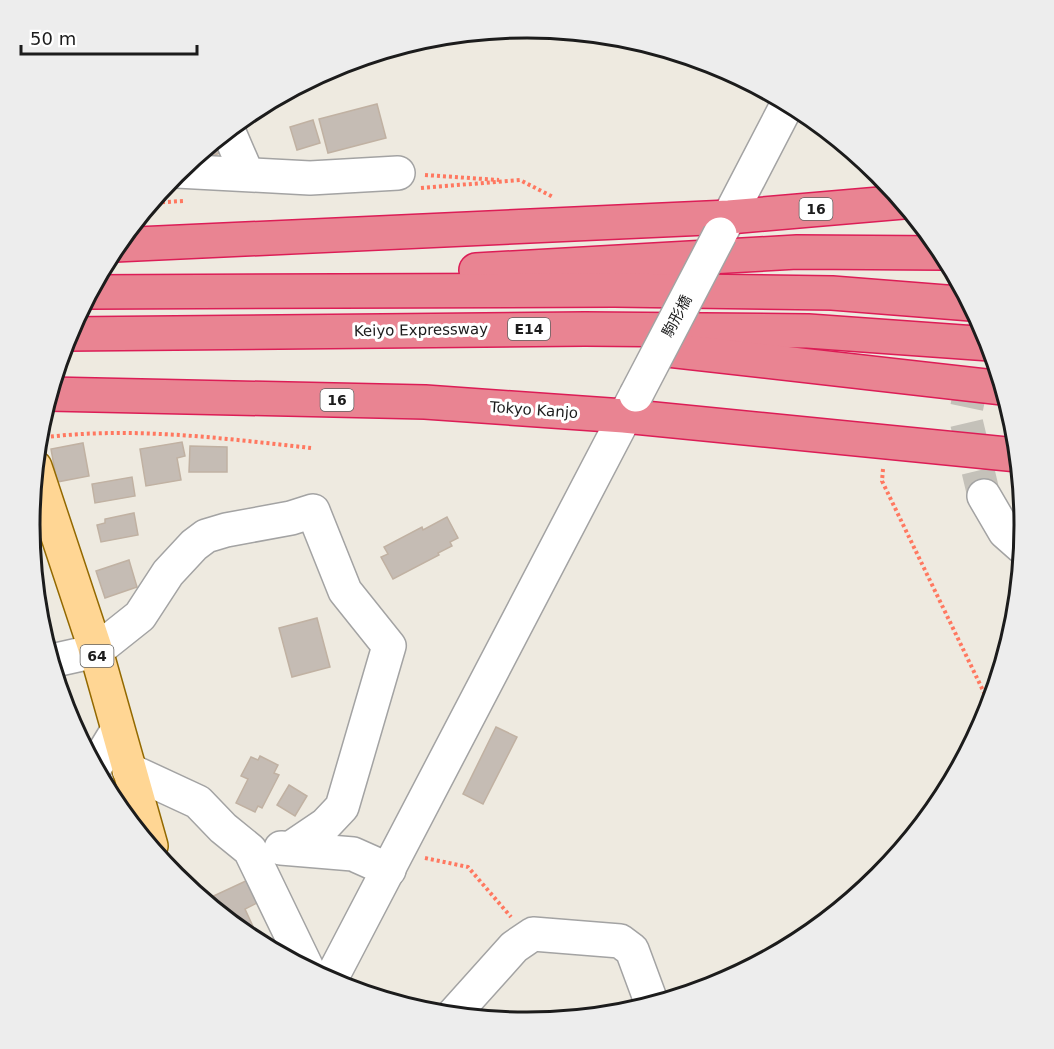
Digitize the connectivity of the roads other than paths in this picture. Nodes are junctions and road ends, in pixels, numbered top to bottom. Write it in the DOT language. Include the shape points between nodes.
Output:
graph roads {
  1 [pos="784,111"];
  2 [pos="231,138"];
  3 [pos="192,172"];
  4 [pos="398,173"];
  5 [pos="247,174"];
  6 [pos="893,203"];
  7 [pos="724,225"];
  8 [pos="129,245"];
  9 [pos="931,253"];
  10 [pos="199,291"];
  11 [pos="99,292"];
  12 [pos="961,303"];
  13 [pos="585,329"];
  14 [pos="79,334"];
  15 [pos="979,343"];
  16 [pos="994,387"];
  17 [pos="58,394"];
  18 [pos="630,405"];
  19 [pos="1009,454"];
  20 [pos="42,487"];
  21 [pos="984,496"];
  22 [pos="1014,540"];
  23 [pos="96,651"];
  24 [pos="59,659"];
  25 [pos="117,730"];
  26 [pos="100,759"];
  27 [pos="129,770"];
  28 [pos="145,826"];
  29 [pos="291,848"];
  30 [pos="250,850"];
  31 [pos="392,863"];
  32 [pos="301,955"];
  33 [pos="335,971"];
  34 [pos="649,996"];
  35 [pos="461,1007"];
  1 -- 7 [label="street, 駒形橋"];
  2 -- 5 [label="street"];
  3 -- 5 [label="street"];
  4 -- 5 [label="street" via="310,178"];
  6 -- 7 [label="highway, 16"];
  7 -- 8 [label="highway, 16"];
  7 -- 18 [label="street, 駒形橋, bridge"];
  9 -- 10 [label="highway" via="774,253"];
  10 -- 11 [label="highway"];
  10 -- 12 [label="highway" via="832,293"];
  13 -- 14 [label="highway, Keiyo Expressway / E14"];
  13 -- 15 [label="highway, Keiyo Expressway / E14" via="808,331"];
  13 -- 16 [label="highway" via="638,346"];
  17 -- 18 [label="highway, Tokyo Kanjo / 16"];
  18 -- 19 [label="highway, Tokyo Kanjo / 16"];
  18 -- 31 [label="street, 駒形橋"];
  20 -- 23 [label="main road, 64"];
  21 -- 22 [label="street"];
  23 -- 24 [label="street"];
  23 -- 25 [label="main road, 64"];
  23 -- 29 [label="street" via="140,616 168,573 206,536 313,511 345,591 389,646 342,807 325,825"];
  25 -- 26 [label="street"];
  25 -- 27 [label="main road, 64"];
  27 -- 28 [label="main road, 64"];
  27 -- 30 [label="street" via="198,802"];
  29 -- 30 [label="street"];
  29 -- 31 [label="street" via="353,854"];
  30 -- 32 [label="street"];
  31 -- 33 [label="street, 駒形橋"];
  34 -- 35 [label="street" via="632,950 620,941 533,934 514,947"];
}
